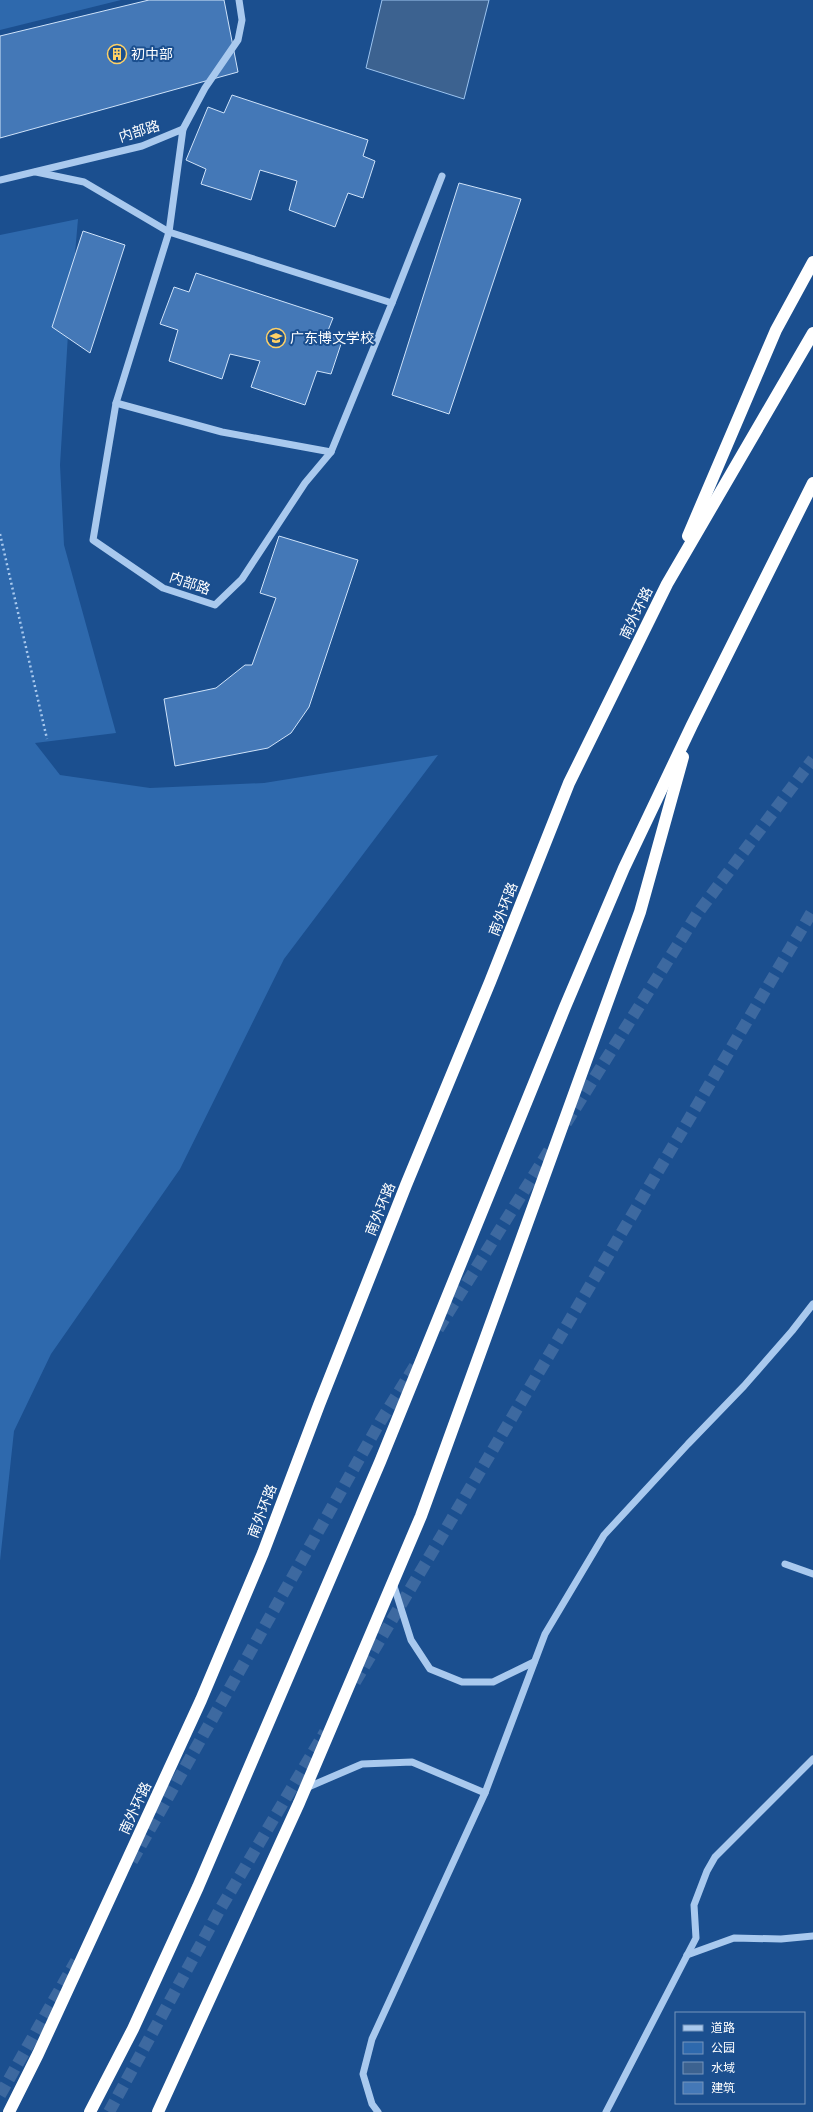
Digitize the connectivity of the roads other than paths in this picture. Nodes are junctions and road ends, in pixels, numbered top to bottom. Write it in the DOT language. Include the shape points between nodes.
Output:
graph roads {
  1 [pos="239,0"];
  2 [pos="183,129"];
  3 [pos="33,172"];
  4 [pos="442,176"];
  5 [pos="0,180"];
  6 [pos="169,232"];
  7 [pos="813,262"];
  8 [pos="392,303"];
  9 [pos="813,333"];
  10 [pos="116,403"];
  11 [pos="331,452"];
  12 [pos="813,483"];
  13 [pos="667,584"];
  14 [pos="692,725"];
  15 [pos="813,1304"];
  16 [pos="785,1564"];
  17 [pos="813,1574"];
  18 [pos="393,1581"];
  19 [pos="534,1662"];
  20 [pos="813,1759"];
  21 [pos="305,1788"];
  22 [pos="485,1794"];
  23 [pos="813,1936"];
  24 [pos="687,1955"];
  25 [pos="9,2112"];
  26 [pos="90,2112"];
  27 [pos="158,2112"];
  28 [pos="378,2112"];
  29 [pos="606,2112"];
  1 -- 2 [label="street" via="242,20 238,40 205,88"];
  2 -- 3 [label="street, 内部路" via="142,146"];
  2 -- 6 [label="street, 内部路"];
  3 -- 5 [label="street, 内部路"];
  3 -- 6 [label="street" via="84,182"];
  4 -- 8 [label="street, 内部路"];
  6 -- 8 [label="street"];
  6 -- 10 [label="street, 内部路"];
  7 -- 13 [label="highway" via="776,330"];
  8 -- 11 [label="street, 内部路"];
  9 -- 13 [label="highway, 南外环路"];
  10 -- 11 [label="street" via="222,432"];
  10 -- 11 [label="street, 内部路" via="93,540 163,588 215,605 242,579 305,483"];
  12 -- 14 [label="highway"];
  13 -- 25 [label="highway, 南外环路" via="569,783 321,1398 263,1553 201,1700"];
  14 -- 18 [label="highway" via="640,912 421,1516"];
  14 -- 26 [label="highway" via="624,868 380,1462 198,1887 133,2029"];
  15 -- 19 [label="street" via="744,1386 604,1535 545,1634"];
  16 -- 17 [label="street"];
  18 -- 19 [label="street" via="410,1640 430,1669 462,1682 493,1682"];
  18 -- 21 [label="highway"];
  19 -- 22 [label="street"];
  20 -- 24 [label="street" via="715,1857 694,1904 696,1938"];
  21 -- 22 [label="street" via="362,1764 412,1762"];
  21 -- 27 [label="highway"];
  22 -- 28 [label="street" via="372,2039 363,2074 372,2104"];
  23 -- 24 [label="street" via="780,1939 734,1938"];
  24 -- 29 [label="street"];
}
